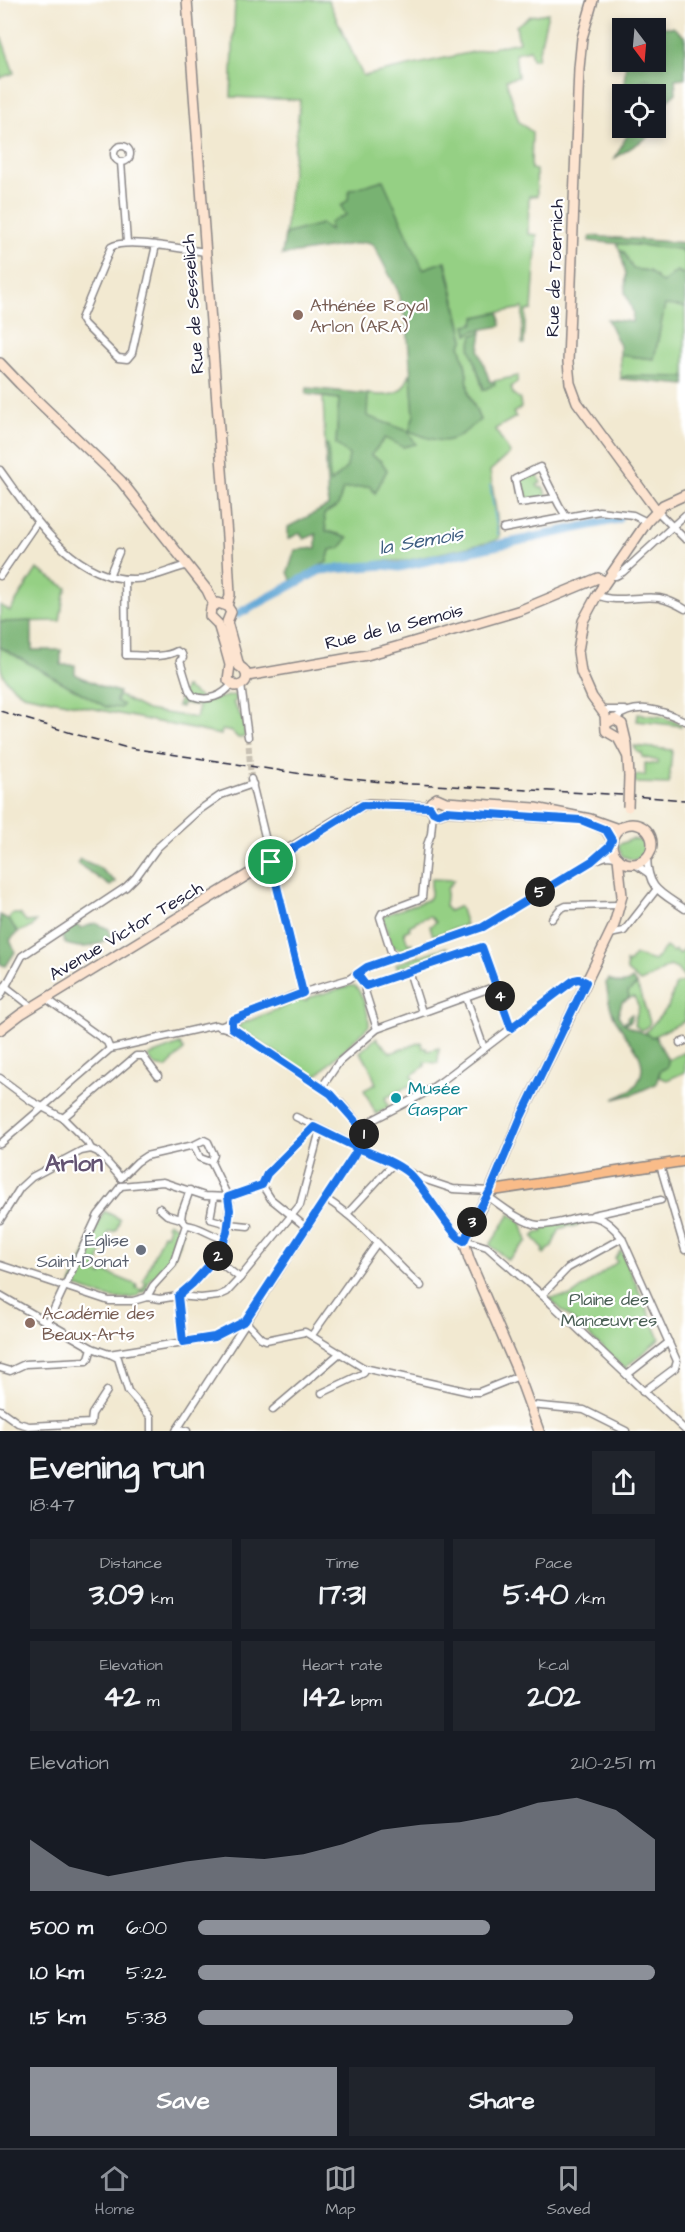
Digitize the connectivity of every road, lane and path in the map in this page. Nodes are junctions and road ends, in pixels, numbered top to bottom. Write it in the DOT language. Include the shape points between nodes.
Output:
graph roads {
  1 [pos="188,0"];
  2 [pos="593,0"];
  3 [pos="121,162"];
  4 [pos="127,242"];
  5 [pos="156,245"];
  6 [pos="206,252"];
  7 [pos="0,363"];
  8 [pos="0,472"];
  9 [pos="685,495"];
  10 [pos="555,498"];
  11 [pos="657,511"];
  12 [pos="685,515"];
  13 [pos="567,518"];
  14 [pos="37,522"];
  15 [pos="647,522"];
  16 [pos="673,526"];
  17 [pos="503,529"];
  18 [pos="685,539"];
  19 [pos="119,552"];
  20 [pos="186,561"];
  21 [pos="610,573"];
  22 [pos="0,576"];
  23 [pos="109,576"];
  24 [pos="125,579"];
  25 [pos="600,592"];
  26 [pos="560,594"];
  27 [pos="547,600"];
  28 [pos="214,605"];
  29 [pos="228,606"];
  30 [pos="685,609"];
  31 [pos="223,623"];
  32 [pos="172,657"];
  33 [pos="180,661"];
  34 [pos="235,668"];
  35 [pos="247,676"];
  36 [pos="236,685"];
  37 [pos="588,688"];
  38 [pos="606,710"];
  39 [pos="629,710"];
  40 [pos="685,721"];
  41 [pos="616,725"];
  42 [pos="248,737"];
  43 [pos="628,807"];
  44 [pos="431,810"];
  45 [pos="638,824"];
  46 [pos="621,827"];
  47 [pos="612,841"];
  48 [pos="617,857"];
  49 [pos="647,857"];
  50 [pos="592,861"];
  51 [pos="271,862"];
  52 [pos="635,864"];
  53 [pos="648,874"];
  54 [pos="622,886"];
  55 [pos="656,890"];
  56 [pos="621,905"];
  57 [pos="685,909"];
  58 [pos="552,919"];
  59 [pos="610,934"];
  60 [pos="393,958"];
  61 [pos="409,971"];
  62 [pos="357,974"];
  63 [pos="586,982"];
  64 [pos="5,986"];
  65 [pos="366,986"];
  66 [pos="496,986"];
  67 [pos="303,993"];
  68 [pos="0,997"];
  69 [pos="466,997"];
  70 [pos="47,999"];
  71 [pos="32,1007"];
  72 [pos="422,1012"];
  73 [pos="232,1020"];
  74 [pos="220,1027"];
  75 [pos="511,1028"];
  76 [pos="376,1029"];
  77 [pos="0,1030"];
  78 [pos="237,1032"];
  79 [pos="484,1048"];
  80 [pos="110,1049"];
  81 [pos="158,1076"];
  82 [pos="0,1078"];
  83 [pos="322,1087"];
  84 [pos="29,1098"];
  85 [pos="50,1101"];
  86 [pos="43,1108"];
  87 [pos="296,1117"];
  88 [pos="63,1119"];
  89 [pos="362,1126"];
  90 [pos="317,1128"];
  91 [pos="0,1144"];
  92 [pos="194,1144"];
  93 [pos="358,1148"];
  94 [pos="91,1149"];
  95 [pos="685,1161"];
  96 [pos="211,1162"];
  97 [pos="393,1164"];
  98 [pos="660,1165"];
  99 [pos="408,1172"];
  100 [pos="121,1178"];
  101 [pos="262,1185"];
  102 [pos="121,1186"];
  103 [pos="190,1190"];
  104 [pos="488,1193"];
  105 [pos="214,1197"];
  106 [pos="228,1197"];
  107 [pos="326,1199"];
  108 [pos="661,1200"];
  109 [pos="159,1208"];
  110 [pos="347,1214"];
  111 [pos="291,1215"];
  112 [pos="589,1216"];
  113 [pos="181,1219"];
  114 [pos="0,1220"];
  115 [pos="228,1224"];
  116 [pos="186,1225"];
  117 [pos="248,1226"];
  118 [pos="307,1228"];
  119 [pos="622,1238"];
  120 [pos="226,1239"];
  121 [pos="464,1241"];
  122 [pos="377,1243"];
  123 [pos="685,1250"];
  124 [pos="215,1259"];
  125 [pos="0,1265"];
  126 [pos="240,1278"];
  127 [pos="421,1286"];
  128 [pos="66,1287"];
  129 [pos="0,1295"];
  130 [pos="542,1295"];
  131 [pos="178,1296"];
  132 [pos="147,1297"];
  133 [pos="245,1321"];
  134 [pos="48,1322"];
  135 [pos="312,1335"];
  136 [pos="183,1342"];
  137 [pos="669,1342"];
  138 [pos="92,1348"];
  139 [pos="340,1353"];
  140 [pos="109,1354"];
  141 [pos="0,1368"];
  142 [pos="364,1368"];
  143 [pos="519,1376"];
  144 [pos="627,1376"];
  145 [pos="107,1392"];
  146 [pos="643,1392"];
  147 [pos="322,1393"];
  148 [pos="530,1405"];
  149 [pos="0,1410"];
  150 [pos="273,1410"];
  151 [pos="40,1428"];
  152 [pos="176,1430"];
  153 [pos="685,1430"];
  154 [pos="151,1431"];
  155 [pos="187,1431"];
  156 [pos="539,1431"];
  157 [pos="627,1431"];
  1 -- 6 [label="main road, Rue de Sesselich"];
  2 -- 11 [label="main road, Rue de Toernich" via="582,38 579,68 570,383 577,402"];
  3 -- 4 [label="street"];
  4 -- 5 [label="street"];
  4 -- 5 [label="street" via="115,244 108,252 81,316 84,324 118,358 127,359 132,352"];
  5 -- 6 [label="street"];
  6 -- 29 [label="main road, Rue de Sesselich" via="227,537"];
  7 -- 20 [label="main road" via="121,481"];
  8 -- 14 [label="street"];
  9 -- 11 [label="main road"];
  10 -- 10 [label="street" via="540,467 515,480 523,504"];
  10 -- 13 [label="street"];
  11 -- 15 [label="main road"];
  11 -- 16 [label="street"];
  12 -- 16 [label="street"];
  13 -- 15 [label="street" via="603,511 633,515"];
  13 -- 17 [label="street"];
  14 -- 22 [label="street"];
  14 -- 23 [label="street" via="66,551"];
  15 -- 21 [label="main road, Rue de la Semois"];
  16 -- 18 [label="street"];
  16 -- 21 [label="street" via="623,572 616,576"];
  19 -- 23 [label="street"];
  20 -- 24 [label="street" via="176,568"];
  20 -- 28 [label="main road"];
  21 -- 25 [label="main road"];
  21 -- 26 [label="main road, Rue de la Semois"];
  21 -- 27 [label="main road, Rue de la Semois" via="596,574"];
  23 -- 24 [label="street"];
  24 -- 32 [label="street" via="126,655"];
  25 -- 26 [label="main road, Rue de la Semois" via="604,581 598,578"];
  25 -- 30 [label="street" via="615,600 657,598"];
  25 -- 37 [label="main road" via="583,621 579,639 581,672"];
  26 -- 27 [label="main road, Rue de la Semois"];
  27 -- 35 [label="main road, Rue de la Semois" via="367,655"];
  28 -- 29 [label="main road"];
  28 -- 31 [label="main road" via="210,616"];
  29 -- 31 [label="main road" via="231,612"];
  31 -- 34 [label="main road"];
  32 -- 33 [label="street"];
  32 -- 33 [label="street" via="181,652"];
  33 -- 36 [label="street" via="194,696 223,694"];
  34 -- 35 [label="main road" via="245,670"];
  34 -- 36 [label="main road" via="227,677"];
  35 -- 36 [label="main road" via="245,682"];
  36 -- 42 [label="street"];
  37 -- 38 [label="main road"];
  37 -- 41 [label="main road"];
  38 -- 39 [label="street"];
  38 -- 41 [label="main road"];
  39 -- 40 [label="street" via="663,712"];
  39 -- 41 [label="street"];
  41 -- 43 [label="main road, bridge" via="627,755"];
  43 -- 45 [label="main road"];
  43 -- 46 [label="main road"];
  44 -- 46 [label="main road" via="431,802 440,798 448,803 535,808"];
  44 -- 47 [label="main road" via="439,814 461,811 581,820 606,830"];
  44 -- 51 [label="main road, Avenue Victor Tesch" via="363,805"];
  44 -- 60 [label="street" via="432,834 427,845 422,898 380,917"];
  45 -- 46 [label="main road"];
  45 -- 49 [label="main road" via="648,830 652,841"];
  46 -- 47 [label="main road"];
  47 -- 48 [label="main road"];
  47 -- 50 [label="street"];
  48 -- 50 [label="street"];
  48 -- 52 [label="main road"];
  48 -- 54 [label="main road"];
  49 -- 52 [label="main road"];
  49 -- 53 [label="street"];
  50 -- 60 [label="street" via="483,927"];
  51 -- 64 [label="street" via="252,782 221,795 198,811 157,848 126,887 22,956"];
  51 -- 67 [label="street"];
  51 -- 70 [label="main road, Avenue Victor Tesch"];
  52 -- 53 [label="street"];
  52 -- 54 [label="main road" via="626,872"];
  53 -- 55 [label="street"];
  54 -- 56 [label="main road"];
  55 -- 57 [label="street"];
  55 -- 59 [label="street" via="624,931"];
  56 -- 58 [label="street" via="566,906"];
  56 -- 59 [label="main road"];
  59 -- 63 [label="main road"];
  60 -- 62 [label="street"];
  61 -- 65 [label="street"];
  61 -- 66 [label="street" via="478,947 484,950"];
  61 -- 72 [label="street"];
  62 -- 65 [label="street"];
  62 -- 67 [label="street"];
  63 -- 75 [label="street" via="574,980"];
  63 -- 104 [label="main road"];
  64 -- 68 [label="street"];
  64 -- 71 [label="street"];
  65 -- 76 [label="street"];
  66 -- 69 [label="street"];
  66 -- 75 [label="street"];
  67 -- 73 [label="street"];
  69 -- 72 [label="street"];
  69 -- 79 [label="street"];
  70 -- 71 [label="main road, Avenue Victor Tesch"];
  70 -- 80 [label="street" via="107,1042"];
  71 -- 77 [label="main road, Avenue Victor Tesch"];
  72 -- 76 [label="street"];
  73 -- 74 [label="street"];
  73 -- 78 [label="street" via="232,1028"];
  74 -- 78 [label="street"];
  74 -- 80 [label="street"];
  75 -- 79 [label="street"];
  76 -- 83 [label="street" via="339,1062"];
  78 -- 83 [label="street"];
  79 -- 89 [label="street" via="423,1094"];
  80 -- 85 [label="street"];
  81 -- 88 [label="street" via="143,1056 136,1056"];
  82 -- 84 [label="street"];
  83 -- 89 [label="street"];
  84 -- 85 [label="street" via="39,1103"];
  84 -- 86 [label="street"];
  85 -- 86 [label="street"];
  86 -- 88 [label="street"];
  86 -- 91 [label="street"];
  87 -- 90 [label="street"];
  88 -- 94 [label="street"];
  89 -- 93 [label="street"];
  90 -- 93 [label="street"];
  90 -- 101 [label="street" via="284,1156"];
  90 -- 111 [label="street" via="300,1205"];
  92 -- 96 [label="street" via="200,1158"];
  92 -- 96 [label="street" via="208,1142 214,1155"];
  92 -- 100 [label="street" via="146,1156"];
  93 -- 97 [label="street"];
  93 -- 107 [label="street"];
  94 -- 100 [label="street"];
  94 -- 114 [label="street" via="32,1177 20,1188"];
  95 -- 98 [label="main road"];
  96 -- 106 [label="street"];
  97 -- 99 [label="street"];
  97 -- 110 [label="street"];
  98 -- 104 [label="main road"];
  98 -- 123 [label="street"];
  99 -- 104 [label="street" via="453,1189"];
  99 -- 121 [label="street"];
  100 -- 102 [label="street"];
  101 -- 106 [label="street"];
  101 -- 111 [label="street" via="271,1199"];
  102 -- 103 [label="street" via="163,1182"];
  102 -- 128 [label="street" via="98,1215"];
  103 -- 105 [label="street"];
  103 -- 113 [label="street"];
  104 -- 112 [label="street" via="518,1217 537,1225"];
  104 -- 121 [label="main road"];
  105 -- 106 [label="street"];
  105 -- 115 [label="street" via="210,1219"];
  106 -- 115 [label="street"];
  107 -- 110 [label="street"];
  107 -- 118 [label="street"];
  108 -- 112 [label="street"];
  109 -- 113 [label="street"];
  110 -- 122 [label="street"];
  111 -- 118 [label="street"];
  111 -- 126 [label="street"];
  112 -- 119 [label="street" via="610,1224"];
  113 -- 116 [label="street"];
  115 -- 117 [label="street"];
  115 -- 120 [label="street"];
  116 -- 120 [label="street"];
  116 -- 132 [label="street" via="175,1261"];
  118 -- 133 [label="street"];
  119 -- 130 [label="street" via="568,1268"];
  119 -- 137 [label="street"];
  120 -- 124 [label="street"];
  121 -- 130 [label="street" via="487,1247"];
  121 -- 143 [label="main road"];
  122 -- 127 [label="street"];
  122 -- 135 [label="street"];
  124 -- 126 [label="street"];
  124 -- 131 [label="street"];
  125 -- 128 [label="street"];
  126 -- 131 [label="street" via="218,1296"];
  128 -- 132 [label="street" via="109,1301"];
  128 -- 134 [label="street"];
  129 -- 134 [label="street"];
  130 -- 144 [label="street"];
  131 -- 132 [label="street"];
  131 -- 136 [label="street"];
  133 -- 135 [label="street" via="266,1341 297,1333"];
  133 -- 136 [label="street" via="214,1337"];
  133 -- 152 [label="street"];
  134 -- 138 [label="street"];
  135 -- 139 [label="street"];
  136 -- 140 [label="street"];
  137 -- 144 [label="street"];
  137 -- 146 [label="street" via="677,1361 675,1368"];
  138 -- 140 [label="street"];
  138 -- 141 [label="street" via="86,1361 25,1364 10,1371"];
  139 -- 142 [label="street"];
  139 -- 150 [label="street"];
  140 -- 154 [label="street" via="121,1362 124,1383 151,1417"];
  142 -- 143 [label="street" via="473,1393"];
  142 -- 147 [label="street" via="358,1377"];
  143 -- 148 [label="main road"];
  144 -- 146 [label="street"];
  145 -- 151 [label="street" via="92,1414 91,1423"];
  146 -- 153 [label="street"];
  148 -- 156 [label="main road"];
  148 -- 157 [label="street" via="584,1410"];
  149 -- 151 [label="street" via="18,1424"];
  152 -- 155 [label="street"];
}
